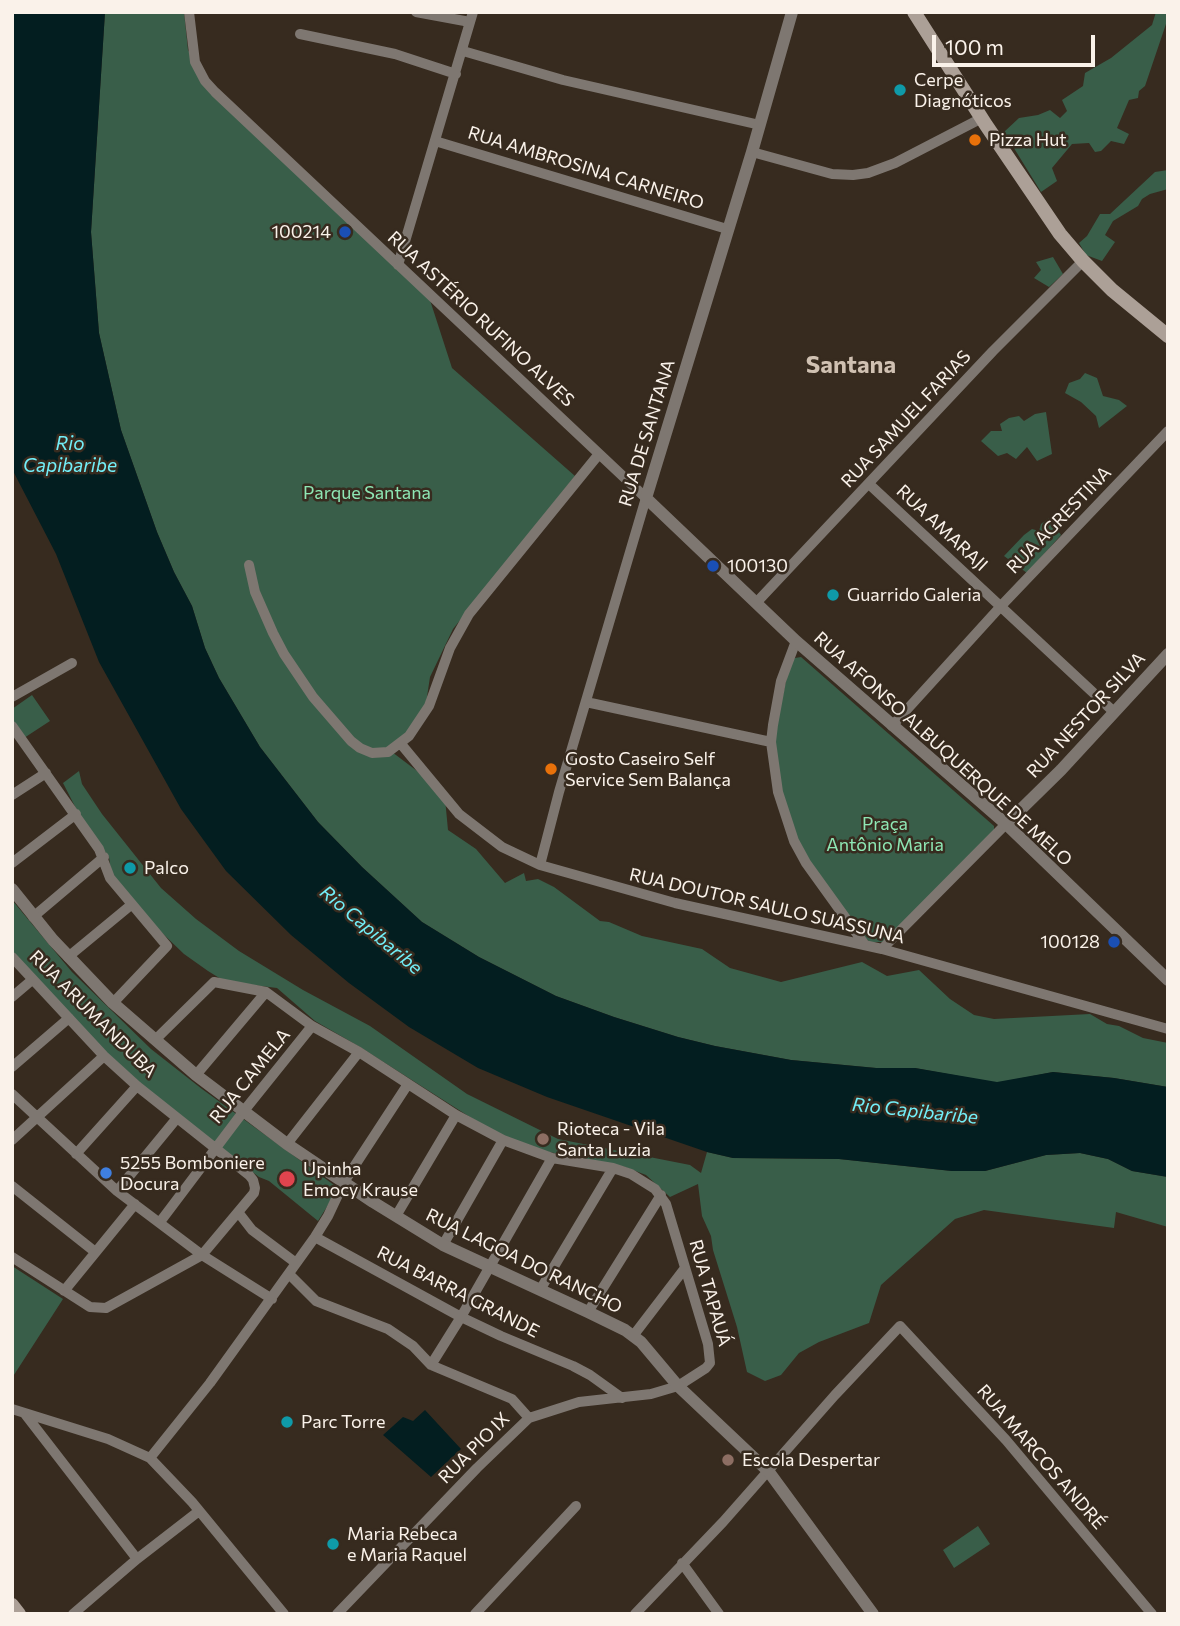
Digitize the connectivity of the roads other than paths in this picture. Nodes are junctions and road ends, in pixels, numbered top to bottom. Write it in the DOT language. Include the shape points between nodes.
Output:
graph roads {
  1 [pos="189,12"];
  2 [pos="416,12"];
  3 [pos="792,12"];
  4 [pos="914,12"];
  5 [pos="472,17"];
  6 [pos="300,34"];
  7 [pos="463,51"];
  8 [pos="456,74"];
  9 [pos="982,118"];
  10 [pos="760,125"];
  11 [pos="435,141"];
  12 [pos="752,152"];
  13 [pos="727,229"];
  14 [pos="1083,261"];
  15 [pos="398,265"];
  16 [pos="1168,336"];
  17 [pos="1168,431"];
  18 [pos="599,454"];
  19 [pos="869,484"];
  20 [pos="646,498"];
  21 [pos="249,565"];
  22 [pos="756,603"];
  23 [pos="1001,606"];
  24 [pos="796,641"];
  25 [pos="1168,654"];
  26 [pos="72,663"];
  27 [pos="12,697"];
  28 [pos="586,702"];
  29 [pos="1114,712"];
  30 [pos="12,726"];
  31 [pos="892,726"];
  32 [pos="771,742"];
  33 [pos="401,744"];
  34 [pos="46,773"];
  35 [pos="12,795"];
  36 [pos="76,814"];
  37 [pos="1006,824"];
  38 [pos="104,858"];
  39 [pos="12,863"];
  40 [pos="540,865"];
  41 [pos="12,889"];
  42 [pos="131,905"];
  43 [pos="33,917"];
  44 [pos="865,944"];
  45 [pos="882,949"];
  46 [pos="12,957"];
  47 [pos="68,957"];
  48 [pos="32,980"];
  49 [pos="1168,980"];
  50 [pos="266,992"];
  51 [pos="12,997"];
  52 [pos="113,1003"];
  53 [pos="69,1018"];
  54 [pos="312,1026"];
  55 [pos="1168,1029"];
  56 [pos="155,1040"];
  57 [pos="359,1052"];
  58 [pos="104,1056"];
  59 [pos="12,1068"];
  60 [pos="195,1075"];
  61 [pos="408,1084"];
  62 [pos="137,1086"];
  63 [pos="12,1094"];
  64 [pos="243,1112"];
  65 [pos="456,1115"];
  66 [pos="36,1118"];
  67 [pos="177,1118"];
  68 [pos="12,1140"];
  69 [pos="503,1140"];
  70 [pos="287,1144"];
  71 [pos="215,1148"];
  72 [pos="76,1154"];
  73 [pos="552,1158"];
  74 [pos="612,1168"];
  75 [pos="344,1182"];
  76 [pos="12,1186"];
  77 [pos="117,1191"];
  78 [pos="661,1195"];
  79 [pos="135,1204"];
  80 [pos="238,1212"];
  81 [pos="396,1216"];
  82 [pos="160,1222"];
  83 [pos="314,1237"];
  84 [pos="443,1245"];
  85 [pos="94,1251"];
  86 [pos="202,1255"];
  87 [pos="12,1257"];
  88 [pos="296,1263"];
  89 [pos="490,1268"];
  90 [pos="685,1268"];
  91 [pos="289,1274"];
  92 [pos="540,1290"];
  93 [pos="64,1291"];
  94 [pos="272,1299"];
  95 [pos="588,1312"];
  96 [pos="461,1317"];
  97 [pos="634,1336"];
  98 [pos="431,1365"];
  99 [pos="678,1385"];
  100 [pos="622,1398"];
  101 [pos="12,1409"];
  102 [pos="25,1414"];
  103 [pos="529,1418"];
  104 [pos="150,1458"];
  105 [pos="769,1472"];
  106 [pos="576,1506"];
  107 [pos="199,1511"];
  108 [pos="137,1559"];
  109 [pos="682,1563"];
  110 [pos="12,1605"];
  111 [pos="19,1614"];
  112 [pos="73,1614"];
  113 [pos="284,1614"];
  114 [pos="337,1614"];
  115 [pos="475,1614"];
  116 [pos="635,1614"];
  117 [pos="719,1614"];
  118 [pos="873,1614"];
  119 [pos="1152,1614"];
  1 -- 15 [label="street, RUA ASTÉRIO RUFINO ALVES" via="198,70 215,92"];
  2 -- 5 [label="street"];
  3 -- 10 [label="street, RUA DE SANTANA"];
  4 -- 9 [label="main road"];
  5 -- 7 [label="street"];
  6 -- 8 [label="street" via="395,54"];
  7 -- 8 [label="street"];
  7 -- 10 [label="street"];
  8 -- 11 [label="street"];
  9 -- 12 [label="street" via="868,173 832,174"];
  9 -- 14 [label="main road" via="1036,201"];
  10 -- 12 [label="street, RUA DE SANTANA"];
  11 -- 13 [label="street, RUA AMBROSINA CARNEIRO"];
  11 -- 15 [label="street"];
  12 -- 13 [label="street, RUA DE SANTANA"];
  13 -- 20 [label="street, RUA DE SANTANA"];
  14 -- 16 [label="main road"];
  14 -- 19 [label="street, RUA SAMUEL FARIAS"];
  15 -- 18 [label="street, RUA ASTÉRIO RUFINO ALVES"];
  17 -- 23 [label="street, RUA AGRESTINA"];
  18 -- 20 [label="street, RUA ASTÉRIO RUFINO ALVES"];
  18 -- 33 [label="street" via="469,614 450,648 429,706"];
  19 -- 22 [label="street, RUA SAMUEL FARIAS"];
  19 -- 23 [label="street, RUA AMARAJI"];
  20 -- 22 [label="street, RUA ASTÉRIO RUFINO ALVES"];
  20 -- 28 [label="street, RUA DE SANTANA"];
  21 -- 33 [label="street" via="255,592 284,654 313,697 360,748 379,754"];
  22 -- 24 [label="street, RUA AFONSO ALBUQUERQUE DE MELO"];
  23 -- 29 [label="street, RUA AMARAJI"];
  23 -- 31 [label="street, RUA AGRESTINA"];
  24 -- 31 [label="street, RUA AFONSO ALBUQUERQUE DE MELO"];
  24 -- 32 [label="street" via="781,681"];
  25 -- 29 [label="street, RUA NESTOR SILVA"];
  26 -- 27 [label="street"];
  28 -- 32 [label="street"];
  28 -- 40 [label="street, RUA DE SANTANA"];
  29 -- 37 [label="street, RUA NESTOR SILVA"];
  30 -- 34 [label="street"];
  31 -- 37 [label="street, RUA AFONSO ALBUQUERQUE DE MELO"];
  32 -- 44 [label="street" via="778,792 794,841"];
  33 -- 40 [label="street, RUA DOUTOR SAULO SUASSUNA" via="459,814 502,846"];
  34 -- 35 [label="street"];
  34 -- 36 [label="street"];
  36 -- 38 [label="street"];
  36 -- 39 [label="street"];
  37 -- 45 [label="street, RUA NESTOR SILVA"];
  37 -- 49 [label="street, RUA AFONSO ALBUQUERQUE DE MELO"];
  38 -- 42 [label="street" via="110,878"];
  38 -- 43 [label="street"];
  40 -- 44 [label="street, RUA DOUTOR SAULO SUASSUNA" via="676,903"];
  41 -- 43 [label="street, RUA LAGOA DO RANCHO"];
  42 -- 47 [label="street"];
  42 -- 52 [label="street" via="167,946"];
  43 -- 47 [label="street, RUA LAGOA DO RANCHO"];
  44 -- 45 [label="street, RUA DOUTOR SAULO SUASSUNA"];
  45 -- 55 [label="street, RUA DOUTOR SAULO SUASSUNA"];
  46 -- 48 [label="street, RUA ARUMANDUBA"];
  47 -- 52 [label="street, RUA LAGOA DO RANCHO"];
  48 -- 51 [label="street"];
  48 -- 53 [label="street, RUA ARUMANDUBA"];
  50 -- 54 [label="street"];
  50 -- 56 [label="street" via="214,982"];
  50 -- 60 [label="street"];
  52 -- 56 [label="street, RUA LAGOA DO RANCHO"];
  53 -- 58 [label="street, RUA ARUMANDUBA"];
  53 -- 59 [label="street"];
  54 -- 57 [label="street"];
  54 -- 64 [label="street, RUA CAMELA"];
  56 -- 60 [label="street, RUA LAGOA DO RANCHO"];
  57 -- 61 [label="street"];
  57 -- 70 [label="street"];
  58 -- 62 [label="street, RUA ARUMANDUBA"];
  58 -- 66 [label="street"];
  60 -- 64 [label="street, RUA LAGOA DO RANCHO"];
  61 -- 65 [label="street"];
  61 -- 75 [label="street"];
  62 -- 67 [label="street, RUA ARUMANDUBA"];
  62 -- 72 [label="street"];
  63 -- 66 [label="street"];
  64 -- 70 [label="street, RUA LAGOA DO RANCHO"];
  64 -- 71 [label="street, RUA CAMELA"];
  65 -- 69 [label="street"];
  65 -- 81 [label="street"];
  66 -- 68 [label="street"];
  66 -- 72 [label="street"];
  67 -- 71 [label="street, RUA ARUMANDUBA"];
  67 -- 77 [label="street"];
  69 -- 73 [label="street"];
  69 -- 84 [label="street"];
  70 -- 75 [label="street, RUA LAGOA DO RANCHO"];
  71 -- 80 [label="street, RUA ARUMANDUBA" via="255,1184 254,1193"];
  71 -- 82 [label="street, RUA CAMELA"];
  72 -- 77 [label="street"];
  73 -- 74 [label="street"];
  73 -- 89 [label="street"];
  74 -- 78 [label="street" via="643,1181"];
  74 -- 92 [label="street"];
  75 -- 81 [label="street, RUA LAGOA DO RANCHO"];
  75 -- 83 [label="street"];
  76 -- 85 [label="street"];
  77 -- 79 [label="street"];
  78 -- 90 [label="street, RUA TAPAUÁ"];
  78 -- 95 [label="street"];
  79 -- 82 [label="street"];
  79 -- 85 [label="street"];
  80 -- 86 [label="street"];
  80 -- 88 [label="street" via="251,1230"];
  81 -- 84 [label="street, RUA LAGOA DO RANCHO"];
  82 -- 86 [label="street"];
  83 -- 88 [label="street"];
  83 -- 96 [label="street, RUA BARRA GRANDE"];
  84 -- 89 [label="street, RUA LAGOA DO RANCHO"];
  85 -- 93 [label="street"];
  86 -- 93 [label="street" via="106,1308 90,1307"];
  86 -- 94 [label="street"];
  87 -- 93 [label="street"];
  88 -- 91 [label="street"];
  89 -- 92 [label="street, RUA LAGOA DO RANCHO"];
  89 -- 96 [label="street"];
  90 -- 97 [label="street"];
  90 -- 99 [label="street, RUA TAPAUÁ" via="710,1363"];
  91 -- 94 [label="street"];
  91 -- 98 [label="street" via="316,1301 388,1329"];
  92 -- 95 [label="street, RUA LAGOA DO RANCHO"];
  94 -- 104 [label="street"];
  95 -- 97 [label="street, RUA LAGOA DO RANCHO"];
  96 -- 98 [label="street"];
  96 -- 100 [label="street, RUA BARRA GRANDE" via="573,1366"];
  97 -- 99 [label="street, RUA LAGOA DO RANCHO"];
  98 -- 103 [label="street" via="512,1399"];
  99 -- 100 [label="street, RUA PIO IX"];
  99 -- 105 [label="street, RUA LAGOA DO RANCHO"];
  100 -- 103 [label="street, RUA PIO IX" via="579,1402"];
  101 -- 102 [label="street"];
  102 -- 104 [label="street" via="108,1439"];
  102 -- 108 [label="street"];
  103 -- 114 [label="street, RUA PIO IX"];
  104 -- 107 [label="street"];
  105 -- 109 [label="street"];
  105 -- 118 [label="street, RUA LAGOA DO RANCHO"];
  105 -- 119 [label="street, RUA MARCOS ANDRÉ" via="900,1326 1003,1438"];
  106 -- 115 [label="street"];
  107 -- 108 [label="street"];
  107 -- 113 [label="street"];
  108 -- 112 [label="street"];
  109 -- 116 [label="street"];
  109 -- 117 [label="street"];
  110 -- 111 [label="main road"];
}
